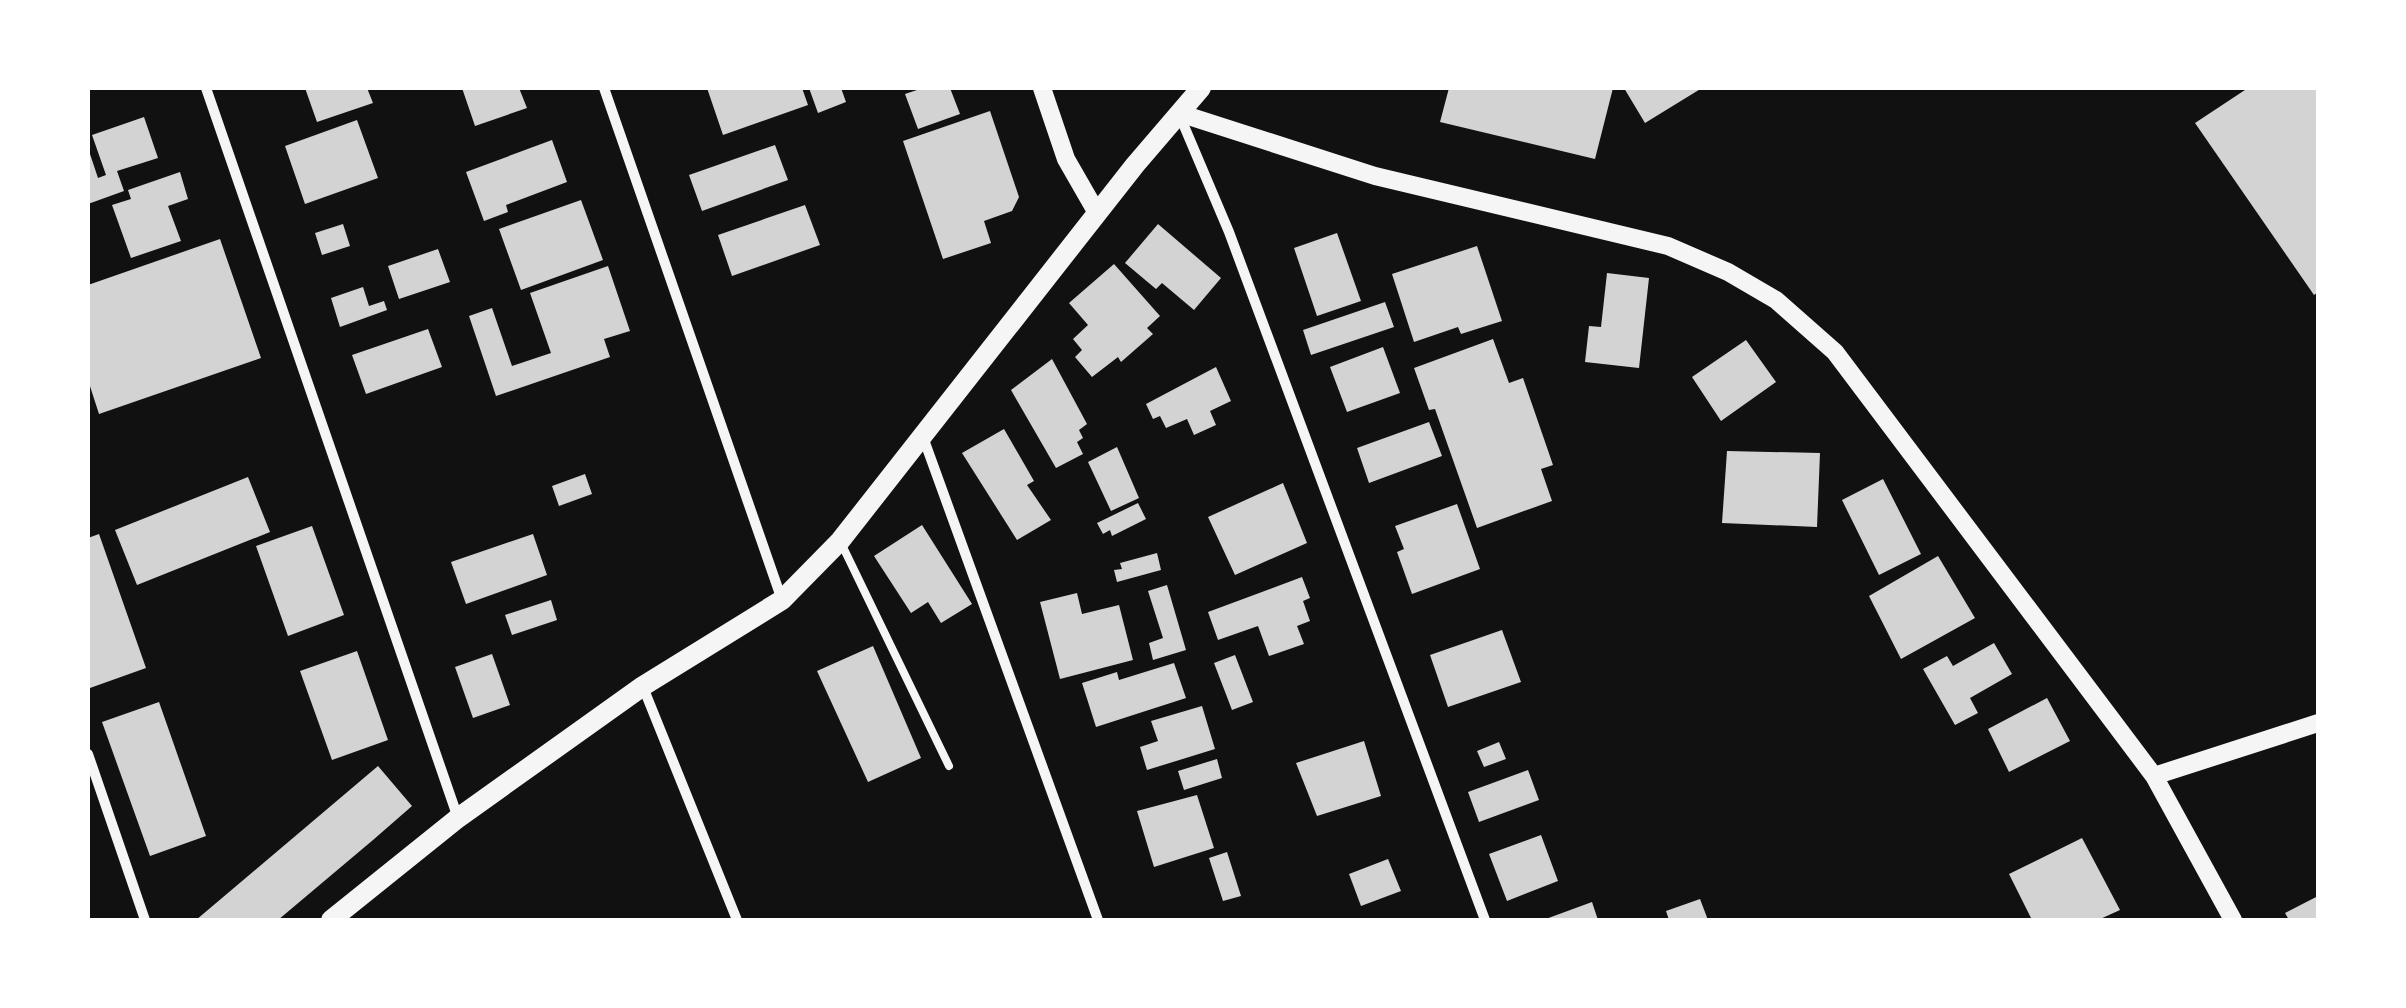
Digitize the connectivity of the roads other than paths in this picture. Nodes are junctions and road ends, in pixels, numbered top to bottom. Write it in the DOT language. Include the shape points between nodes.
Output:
graph roads {
  1 [pos="206,88"];
  2 [pos="604,88"];
  3 [pos="1042,88"];
  4 [pos="1202,88"];
  5 [pos="1179,113"];
  6 [pos="1097,213"];
  7 [pos="923,436"];
  8 [pos="840,541"];
  9 [pos="782,600"];
  10 [pos="642,686"];
  11 [pos="2318,723"];
  12 [pos="88,754"];
  13 [pos="948,766"];
  14 [pos="2154,776"];
  15 [pos="458,818"];
  16 [pos="145,920"];
  17 [pos="330,920"];
  18 [pos="737,920"];
  19 [pos="1098,920"];
  20 [pos="1485,920"];
  21 [pos="2233,920"];
  1 -- 15 [label="street"];
  2 -- 9 [label="street"];
  3 -- 6 [label="street" via="1066,159"];
  4 -- 5 [label="main road"];
  5 -- 6 [label="main road"];
  5 -- 14 [label="street" via="1375,176 1668,246 1776,300 1835,352"];
  5 -- 20 [label="street"];
  6 -- 7 [label="main road"];
  7 -- 8 [label="main road"];
  7 -- 19 [label="street"];
  8 -- 9 [label="main road"];
  8 -- 13 [label="lane"];
  9 -- 10 [label="main road"];
  10 -- 15 [label="main road"];
  10 -- 18 [label="street"];
  11 -- 14 [label="street"];
  12 -- 16 [label="street"];
  14 -- 21 [label="street"];
  15 -- 17 [label="main road"];
}
